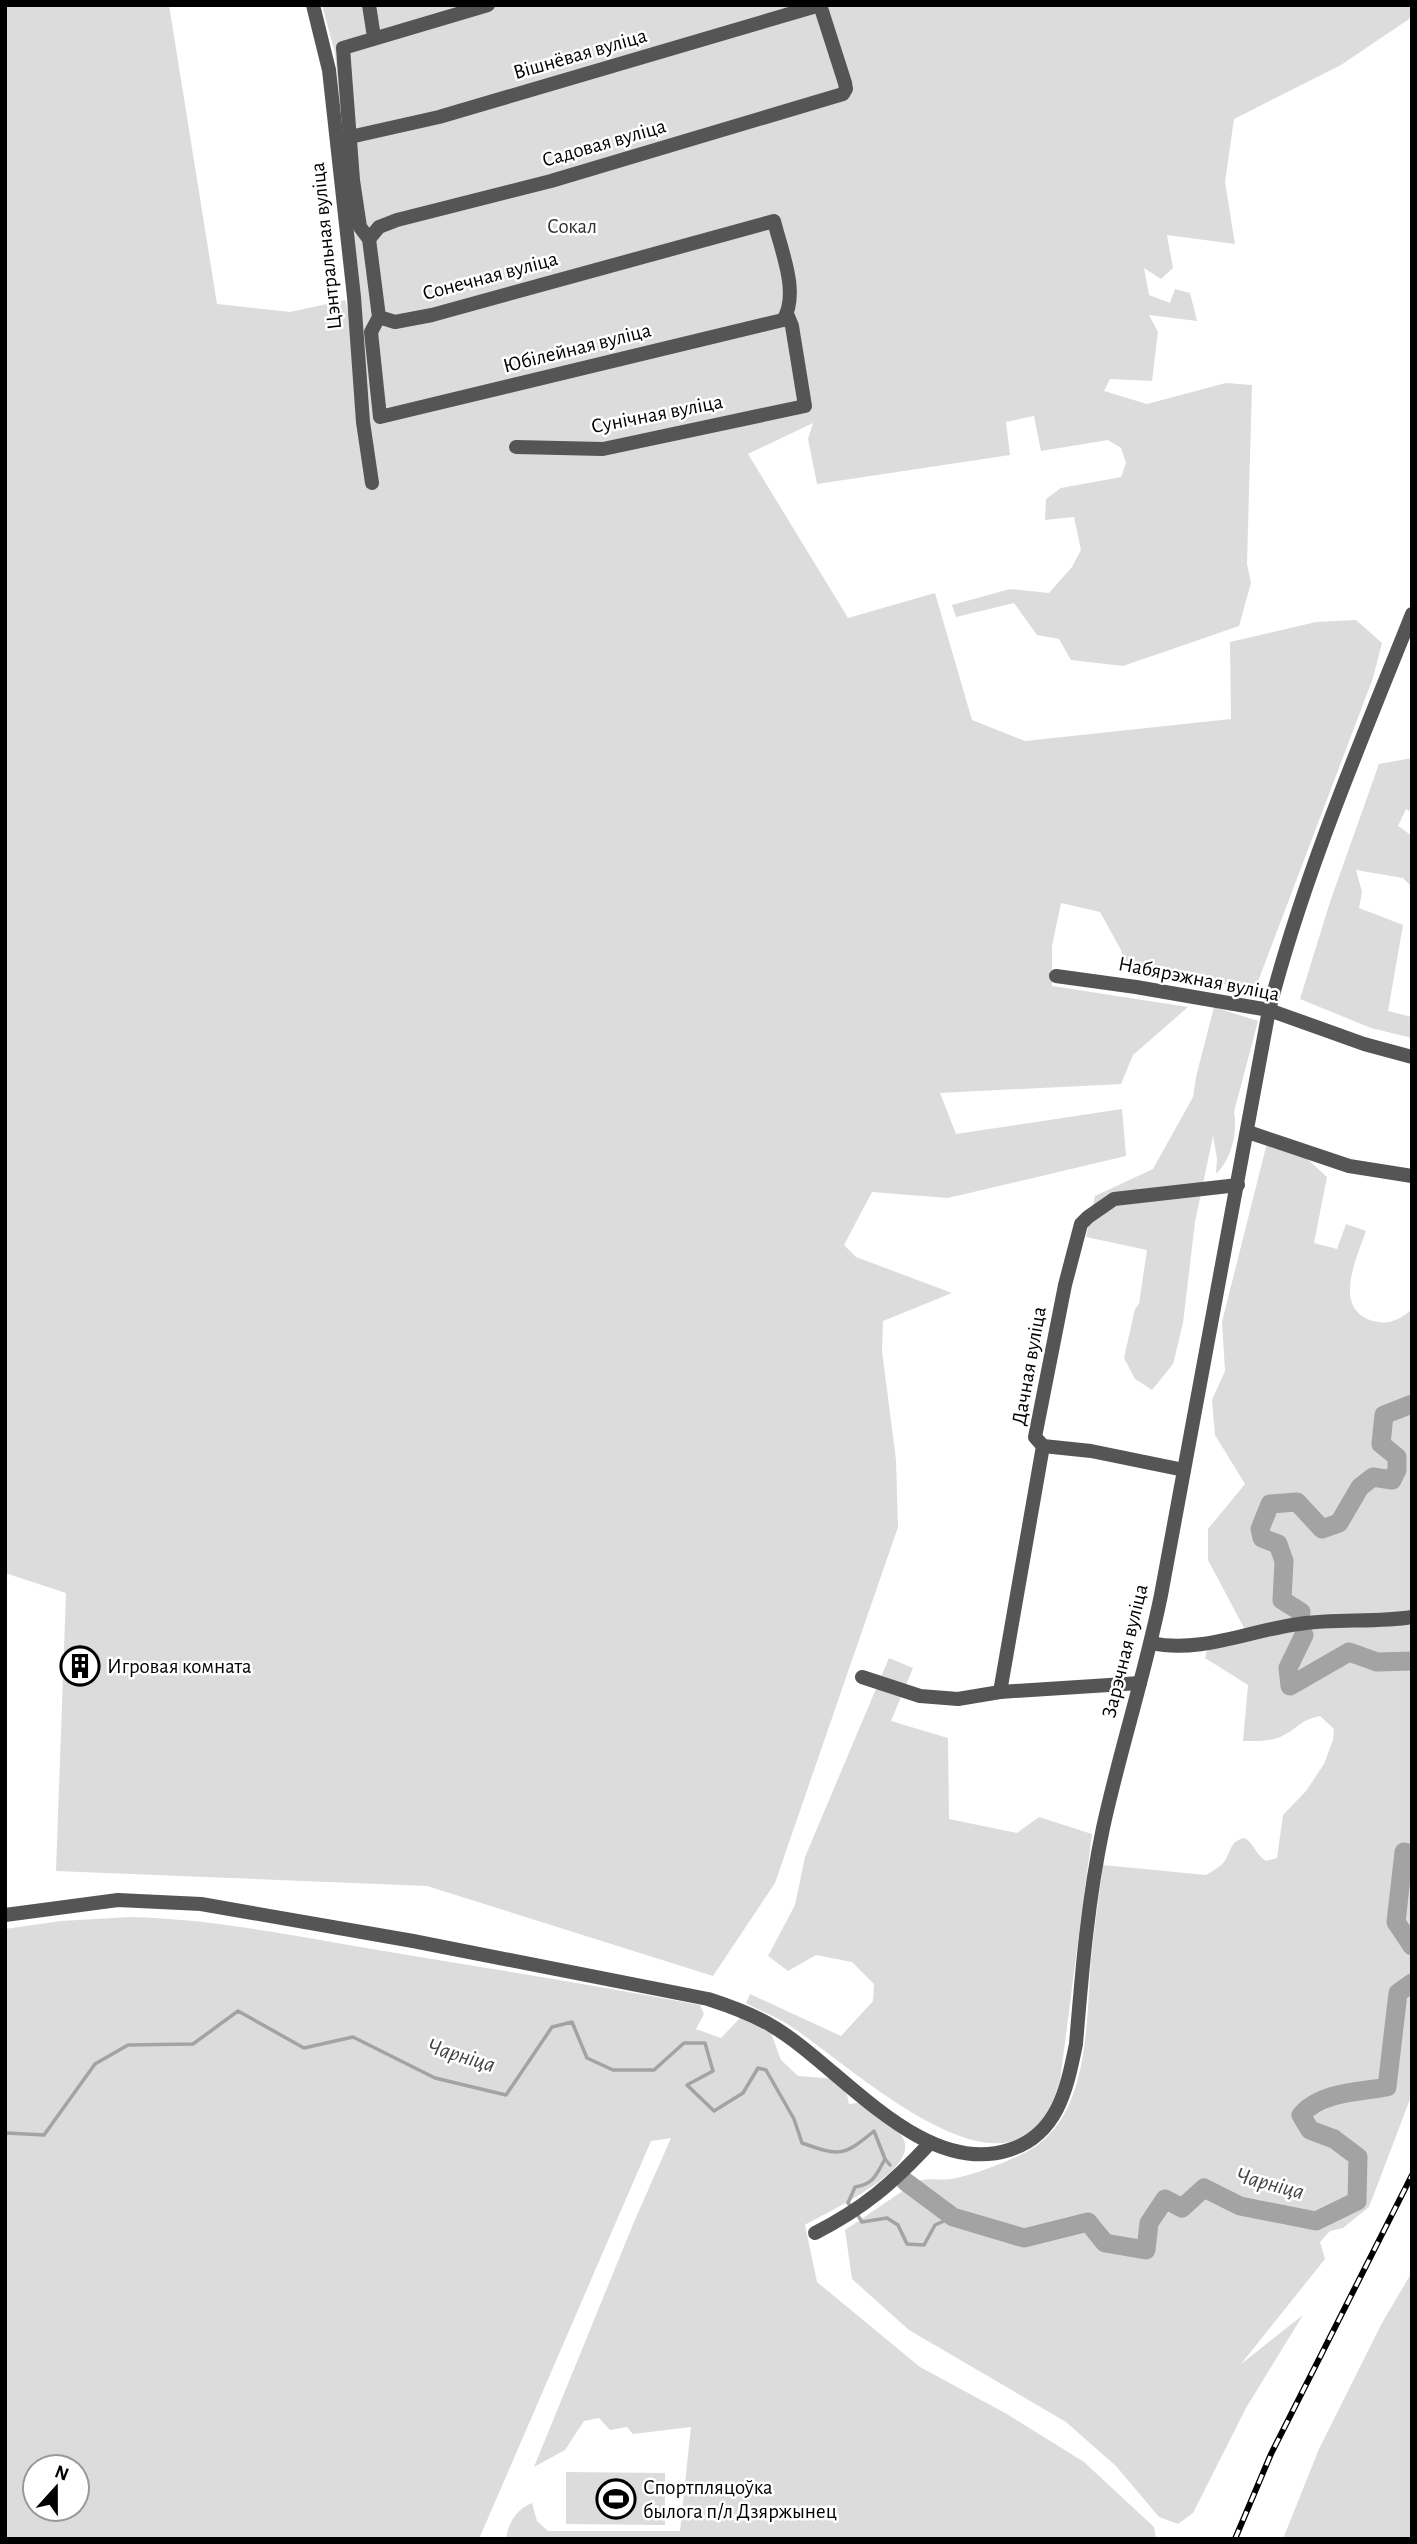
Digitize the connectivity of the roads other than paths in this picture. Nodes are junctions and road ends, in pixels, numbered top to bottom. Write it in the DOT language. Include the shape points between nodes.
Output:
graph roads {
  1 [pos="313,5"];
  2 [pos="369,5"];
  3 [pos="488,5"];
  4 [pos="820,5"];
  5 [pos="374,37"];
  6 [pos="350,137"];
  7 [pos="369,239"];
  8 [pos="375,295"];
  9 [pos="354,297"];
  10 [pos="379,317"];
  11 [pos="785,317"];
  12 [pos="516,447"];
  13 [pos="372,483"];
  14 [pos="1412,614"];
  15 [pos="1056,976"];
  16 [pos="1269,1010"];
  17 [pos="1412,1057"];
  18 [pos="1248,1132"];
  19 [pos="1412,1176"];
  20 [pos="1238,1185"];
  21 [pos="1043,1446"];
  22 [pos="1184,1471"];
  23 [pos="1412,1617"];
  24 [pos="1151,1643"];
  25 [pos="862,1677"];
  26 [pos="1140,1683"];
  27 [pos="1000,1692"];
  28 [pos="5,1914"];
  29 [pos="930,2143"];
  30 [pos="815,2233"];
  1 -- 9 [label="street, Цэнтральная вуліца" via="329,69"];
  2 -- 5 [label="street"];
  3 -- 5 [label="street"];
  4 -- 6 [label="street, Вішнёвая вуліца" via="439,117"];
  4 -- 7 [label="street, Садовая вуліца" via="845,83 843,94 551,181 397,220 379,227"];
  5 -- 6 [label="street" via="343,48"];
  6 -- 7 [label="street" via="360,227"];
  7 -- 8 [label="street"];
  8 -- 9 [label="street"];
  8 -- 10 [label="street"];
  9 -- 13 [label="street, Цэнтральная вуліца"];
  10 -- 11 [label="street, Сонечная вуліца" via="395,323 432,315 774,221 792,295"];
  10 -- 11 [label="street, Юбілейная вуліца" via="371,331 380,417"];
  11 -- 12 [label="street, Сунічная вуліца" via="792,326 804,406 603,449"];
  14 -- 16 [label="street, Зарэчная вуліца" via="1313,865"];
  15 -- 16 [label="street, Набярэжная вуліца"];
  16 -- 17 [label="street, Набярэжная вуліца"];
  16 -- 18 [label="street, Зарэчная вуліца"];
  18 -- 19 [label="street" via="1349,1166"];
  18 -- 20 [label="street, Зарэчная вуліца"];
  20 -- 21 [label="street, Дачная вуліца" via="1126,1196 1114,1199 1081,1224 1035,1437"];
  20 -- 22 [label="street, Зарэчная вуліца"];
  21 -- 22 [label="street"];
  21 -- 27 [label="street, Дачная вуліца"];
  22 -- 24 [label="street, Зарэчная вуліца"];
  23 -- 24 [label="street" via="1299,1624 1175,1646"];
  24 -- 26 [label="street, Зарэчная вуліца"];
  25 -- 27 [label="street" via="920,1696 958,1699"];
  26 -- 27 [label="street"];
  26 -- 29 [label="street, Зарэчная вуліца" via="1091,1891 1076,2044 1059,2109 1035,2138 1002,2152 981,2154"];
  28 -- 29 [label="street, Зарэчная вуліца" via="118,1900 201,1904 708,1999 773,2026 873,2106"];
  29 -- 30 [label="street" via="896,2180 848,2217"];
}
